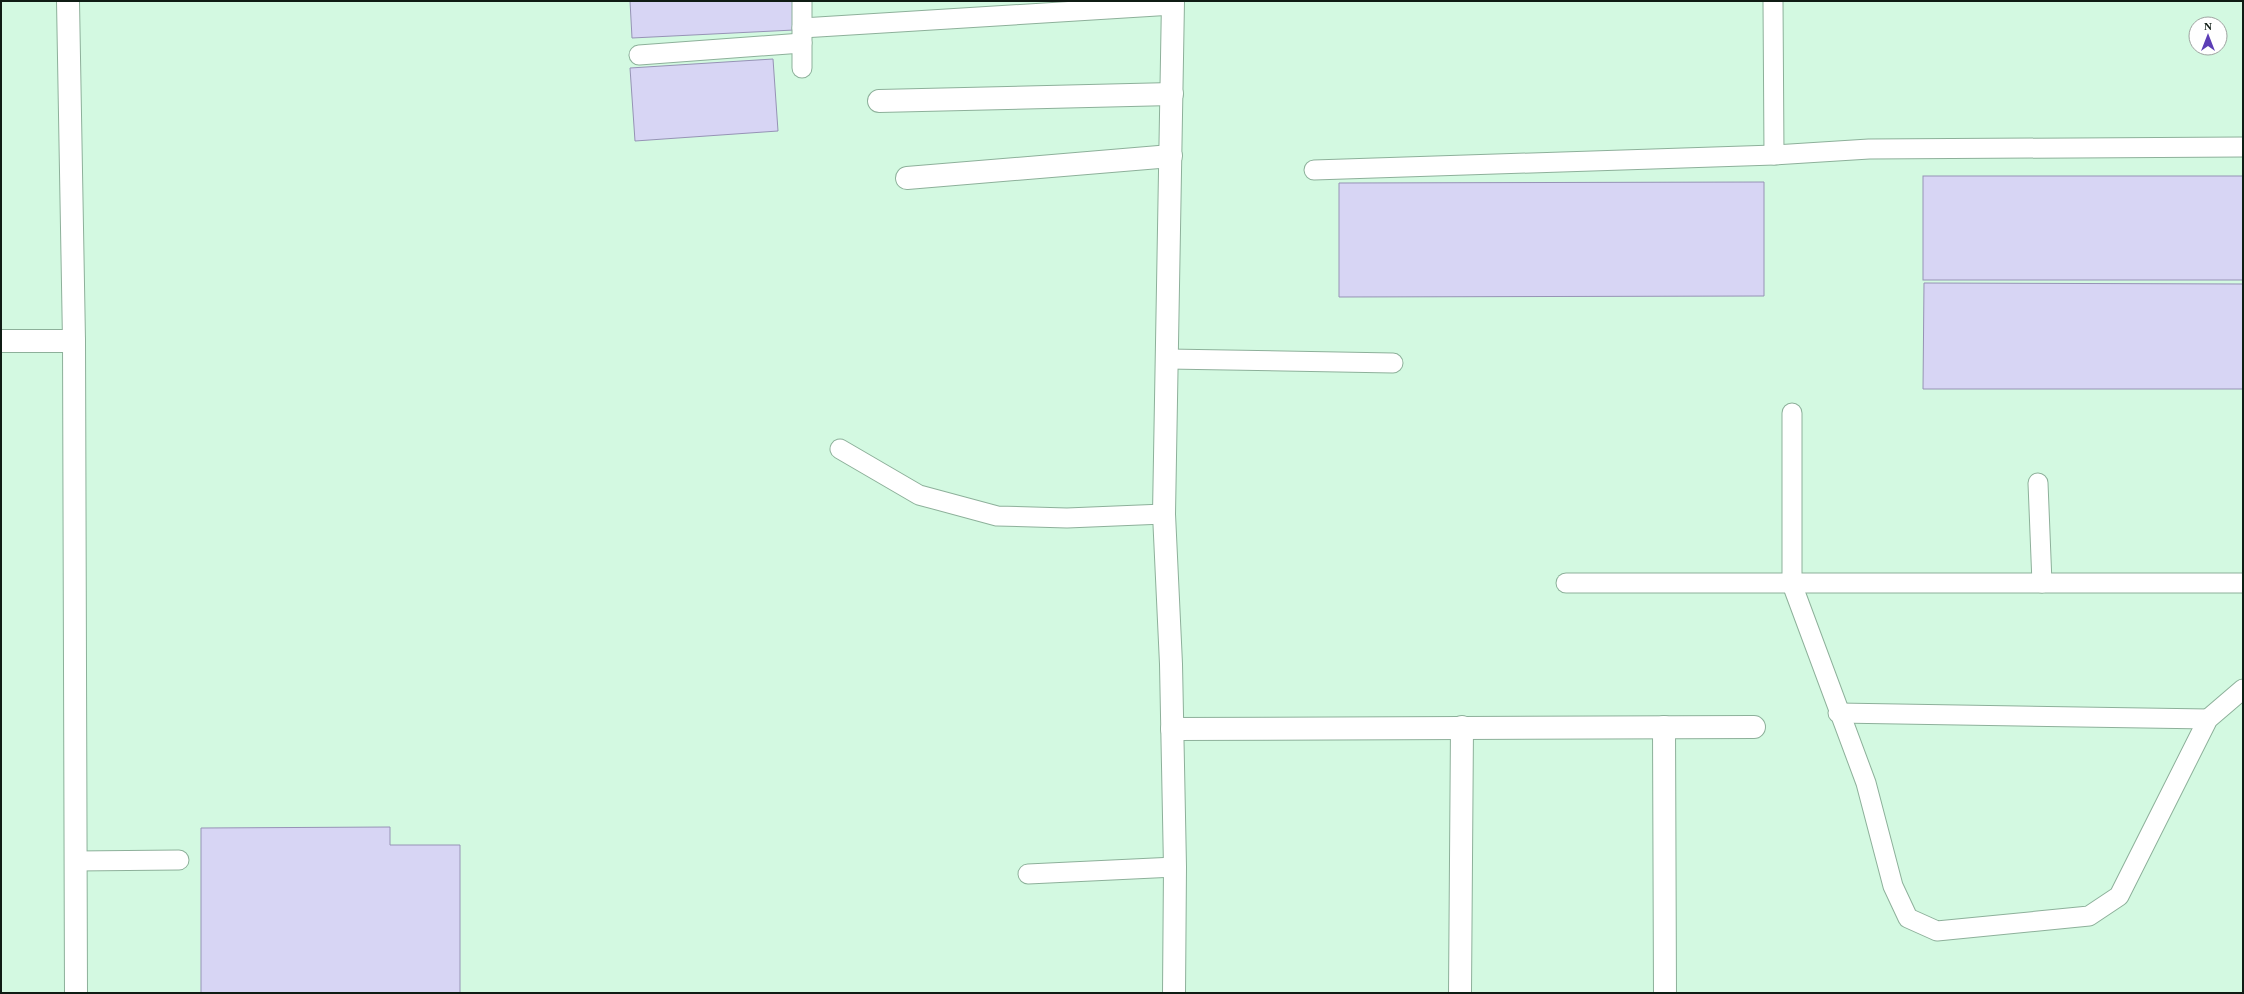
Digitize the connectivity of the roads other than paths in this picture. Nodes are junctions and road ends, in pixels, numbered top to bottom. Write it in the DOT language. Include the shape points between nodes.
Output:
graph roads {
  1 [pos="68,1"];
  2 [pos="802,1"];
  3 [pos="1773,1"];
  4 [pos="1173,3"];
  5 [pos="802,36"];
  6 [pos="639,55"];
  7 [pos="802,68"];
  8 [pos="1172,94"];
  9 [pos="879,101"];
  10 [pos="2243,147"];
  11 [pos="1774,155"];
  12 [pos="1171,156"];
  13 [pos="1314,170"];
  14 [pos="907,178"];
  15 [pos="1,341"];
  16 [pos="74,341"];
  17 [pos="1168,358"];
  18 [pos="1393,363"];
  19 [pos="1792,413"];
  20 [pos="840,448"];
  21 [pos="2038,483"];
  22 [pos="1164,514"];
  23 [pos="1566,583"];
  24 [pos="2042,583"];
  25 [pos="2243,583"];
  26 [pos="1792,584"];
  27 [pos="2243,688"];
  28 [pos="1838,713"];
  29 [pos="2208,719"];
  30 [pos="1664,727"];
  31 [pos="1754,727"];
  32 [pos="1462,728"];
  33 [pos="1172,729"];
  34 [pos="179,860"];
  35 [pos="76,861"];
  36 [pos="1176,867"];
  37 [pos="1028,874"];
  38 [pos="76,993"];
  39 [pos="1174,993"];
  40 [pos="1460,993"];
  41 [pos="1665,993"];
  1 -- 16 [label="street"];
  2 -- 5 [label="lane"];
  3 -- 11 [label="lane"];
  4 -- 5 [label="lane"];
  4 -- 8 [label="street"];
  5 -- 6 [label="lane"];
  5 -- 7 [label="lane"];
  8 -- 9 [label="street"];
  8 -- 12 [label="street"];
  10 -- 11 [label="lane" via="1869,149"];
  11 -- 13 [label="lane"];
  12 -- 14 [label="street"];
  12 -- 17 [label="street"];
  15 -- 16 [label="street"];
  16 -- 35 [label="street"];
  17 -- 18 [label="lane"];
  17 -- 22 [label="street"];
  19 -- 26 [label="lane"];
  20 -- 22 [label="lane" via="919,495 997,516 1067,518"];
  21 -- 24 [label="lane"];
  22 -- 33 [label="street"];
  23 -- 26 [label="lane"];
  24 -- 25 [label="lane"];
  24 -- 26 [label="lane"];
  26 -- 28 [label="lane"];
  27 -- 29 [label="lane"];
  28 -- 29 [label="lane"];
  28 -- 29 [label="lane" via="1866,784 1893,886 1908,918 1937,931 2089,916 2119,896"];
  30 -- 31 [label="street"];
  30 -- 32 [label="street"];
  30 -- 41 [label="street"];
  32 -- 33 [label="street"];
  32 -- 40 [label="street"];
  33 -- 36 [label="street"];
  34 -- 35 [label="lane"];
  35 -- 38 [label="street"];
  36 -- 37 [label="lane"];
  36 -- 39 [label="street"];
}
